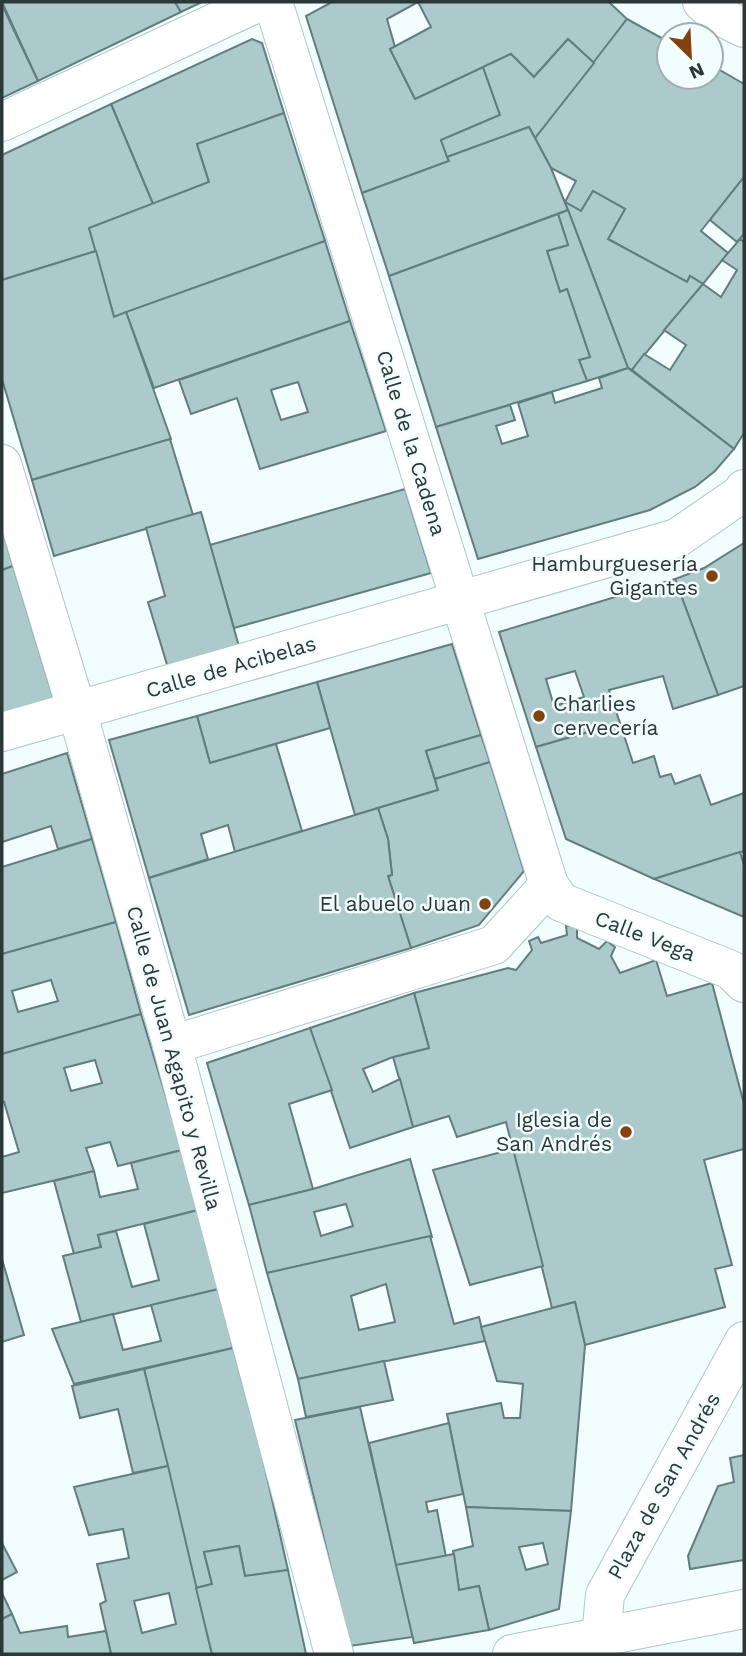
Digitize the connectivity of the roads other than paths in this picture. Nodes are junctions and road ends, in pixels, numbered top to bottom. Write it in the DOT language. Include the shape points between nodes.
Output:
graph roads {
  1 [pos="259,2"];
  2 [pos="273,2"];
  3 [pos="702,2"];
  4 [pos="744,28"];
  5 [pos="2,122"];
  6 [pos="2,464"];
  7 [pos="744,489"];
  8 [pos="460,601"];
  9 [pos="77,711"];
  10 [pos="2,732"];
  11 [pos="549,885"];
  12 [pos="744,983"];
  13 [pos="173,1045"];
  14 [pos="744,1341"];
  15 [pos="744,1609"];
  16 [pos="601,1637"];
  17 [pos="334,1654"];
  18 [pos="512,1654"];
  1 -- 5 [label="street"];
  2 -- 8 [label="street, Calle de la Cadena"];
  3 -- 4 [label="street"];
  6 -- 9 [label="street, Calle de Juan Agapito y Revilla"];
  7 -- 8 [label="street, Calle de Acibelas" via="677,538"];
  8 -- 9 [label="street, Calle de Acibelas"];
  8 -- 11 [label="street, Calle de la Cadena"];
  9 -- 10 [label="street, Calle de Acibelas"];
  9 -- 13 [label="street, Calle de Juan Agapito y Revilla"];
  11 -- 12 [label="street, Calle Vega" via="561,902 731,970"];
  11 -- 13 [label="street" via="494,945"];
  13 -- 17 [label="street, Calle de Juan Agapito y Revilla"];
  14 -- 16 [label="street, Plaza de San Andrés" via="605,1594"];
  15 -- 16 [label="street"];
  16 -- 18 [label="street"];
}
